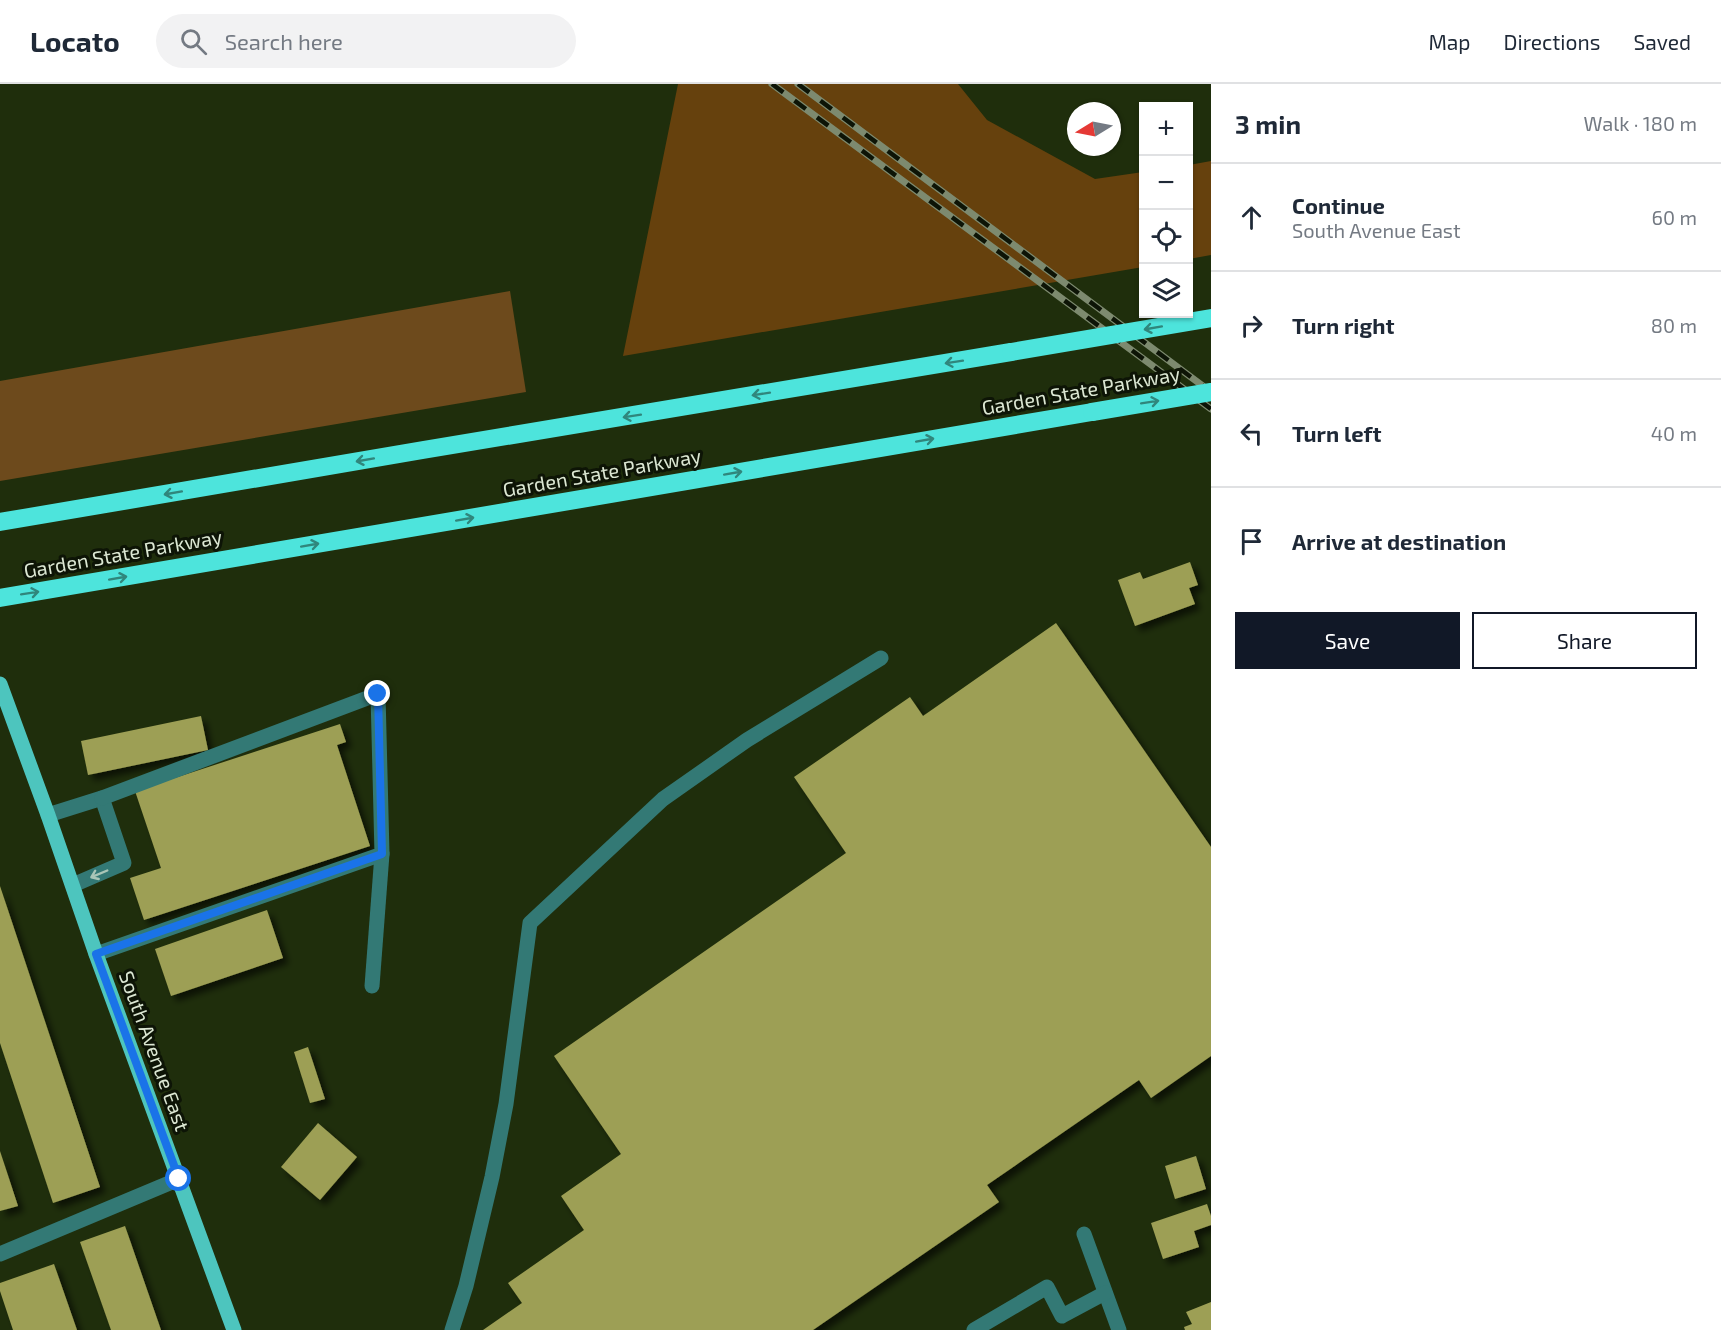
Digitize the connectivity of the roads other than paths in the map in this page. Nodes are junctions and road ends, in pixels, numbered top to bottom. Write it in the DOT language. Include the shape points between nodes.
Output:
graph roads {
  1 [pos="1211,318"];
  2 [pos="1211,392"];
  3 [pos="0,522"];
  4 [pos="0,598"];
  5 [pos="881,658"];
  6 [pos="0,684"];
  7 [pos="102,798"];
  8 [pos="48,815"];
  9 [pos="382,854"];
  10 [pos="73,885"];
  11 [pos="96,954"];
  12 [pos="372,986"];
  13 [pos="179,1179"];
  14 [pos="1084,1234"];
  15 [pos="0,1254"];
  16 [pos="1106,1293"];
  17 [pos="1060,1323"];
  18 [pos="234,1330"];
  19 [pos="452,1330"];
  20 [pos="974,1330"];
  21 [pos="1119,1330"];
  1 -- 3 [label="highway, one-way, bridge"];
  4 -- 2 [label="highway, Garden State Parkway, one-way, bridge"];
  5 -- 19 [label="street" via="747,740 663,799 530,923 506,1104 466,1286"];
  6 -- 8 [label="main road, South Avenue East"];
  7 -- 8 [label="street"];
  7 -- 9 [label="street" via="378,694"];
  7 -- 10 [label="street, one-way" via="124,863"];
  8 -- 10 [label="main road, South Avenue East"];
  9 -- 11 [label="street"];
  9 -- 12 [label="street"];
  10 -- 11 [label="main road, South Avenue East"];
  11 -- 13 [label="main road, South Avenue East"];
  13 -- 15 [label="street"];
  13 -- 18 [label="main road, South Avenue East"];
  14 -- 16 [label="street"];
  16 -- 17 [label="street"];
  16 -- 21 [label="street"];
  17 -- 20 [label="street" via="1047,1287"];
}
